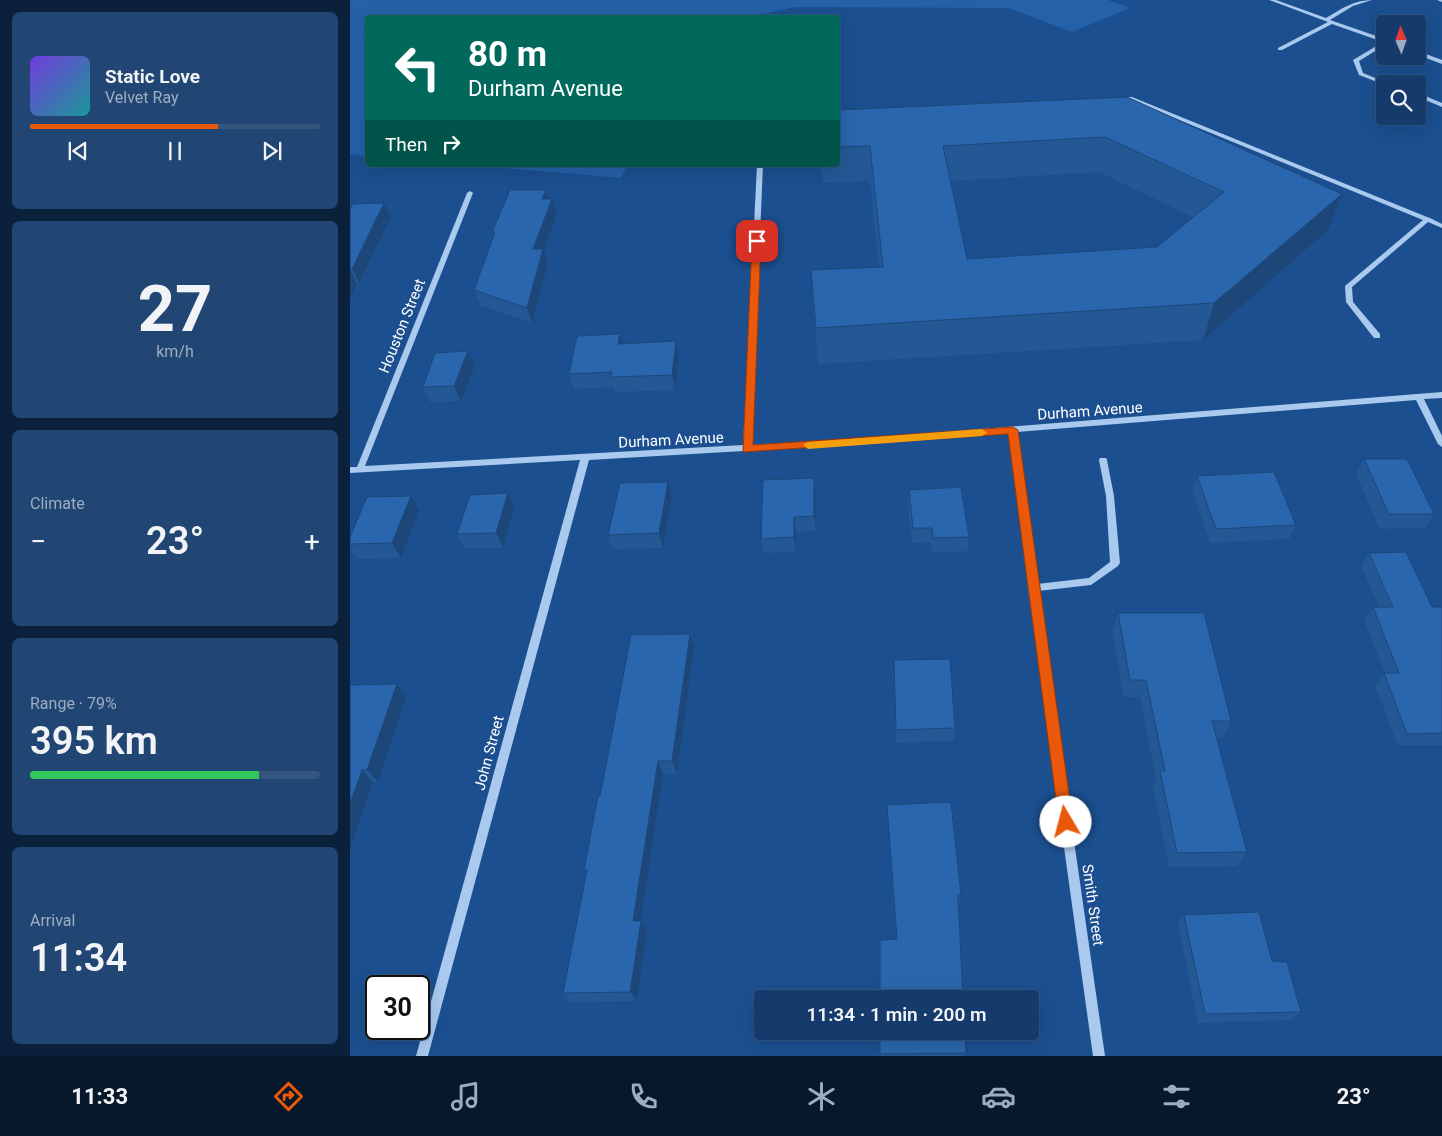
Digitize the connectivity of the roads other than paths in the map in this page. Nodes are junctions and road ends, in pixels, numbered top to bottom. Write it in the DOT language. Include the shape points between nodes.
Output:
graph roads {
  1 [pos="1271,0"];
  2 [pos="1370,0"];
  3 [pos="1329,21"];
  4 [pos="1376,39"];
  5 [pos="1376,48"];
  6 [pos="1280,49"];
  7 [pos="1426,56"];
  8 [pos="1442,62"];
  9 [pos="1376,80"];
  10 [pos="1130,98"];
  11 [pos="1426,98"];
  12 [pos="1442,105"];
  13 [pos="760,167"];
  14 [pos="470,193"];
  15 [pos="1428,219"];
  16 [pos="1442,226"];
  17 [pos="1377,336"];
  18 [pos="1442,395"];
  19 [pos="1419,397"];
  20 [pos="1013,430"];
  21 [pos="1442,444"];
  22 [pos="747,449"];
  23 [pos="585,458"];
  24 [pos="1103,460"];
  25 [pos="360,469"];
  26 [pos="350,470"];
  27 [pos="1033,588"];
  28 [pos="422,1056"];
  29 [pos="1099,1056"];
  1 -- 3 [label="street"];
  2 -- 3 [label="street" via="1351,6"];
  3 -- 4 [label="street"];
  3 -- 6 [label="street"];
  5 -- 9 [label="street" via="1356,60 1361,74"];
  7 -- 8 [label="street"];
  10 -- 15 [label="lane"];
  11 -- 12 [label="street"];
  13 -- 22 [label="street"];
  14 -- 25 [label="street, Houston Street"];
  15 -- 16 [label="lane"];
  15 -- 17 [label="street" via="1348,286 1350,302"];
  18 -- 19 [label="street, Durham Avenue"];
  19 -- 20 [label="street, Durham Avenue"];
  19 -- 21 [label="street"];
  20 -- 22 [label="street, Durham Avenue"];
  20 -- 27 [label="street, Smith Street"];
  22 -- 23 [label="street, Durham Avenue"];
  23 -- 25 [label="street, Durham Avenue"];
  23 -- 28 [label="street, John Street"];
  24 -- 27 [label="street" via="1110,496 1115,563 1090,582"];
  25 -- 26 [label="street, Durham Avenue"];
  27 -- 29 [label="street, Smith Street"];
}
